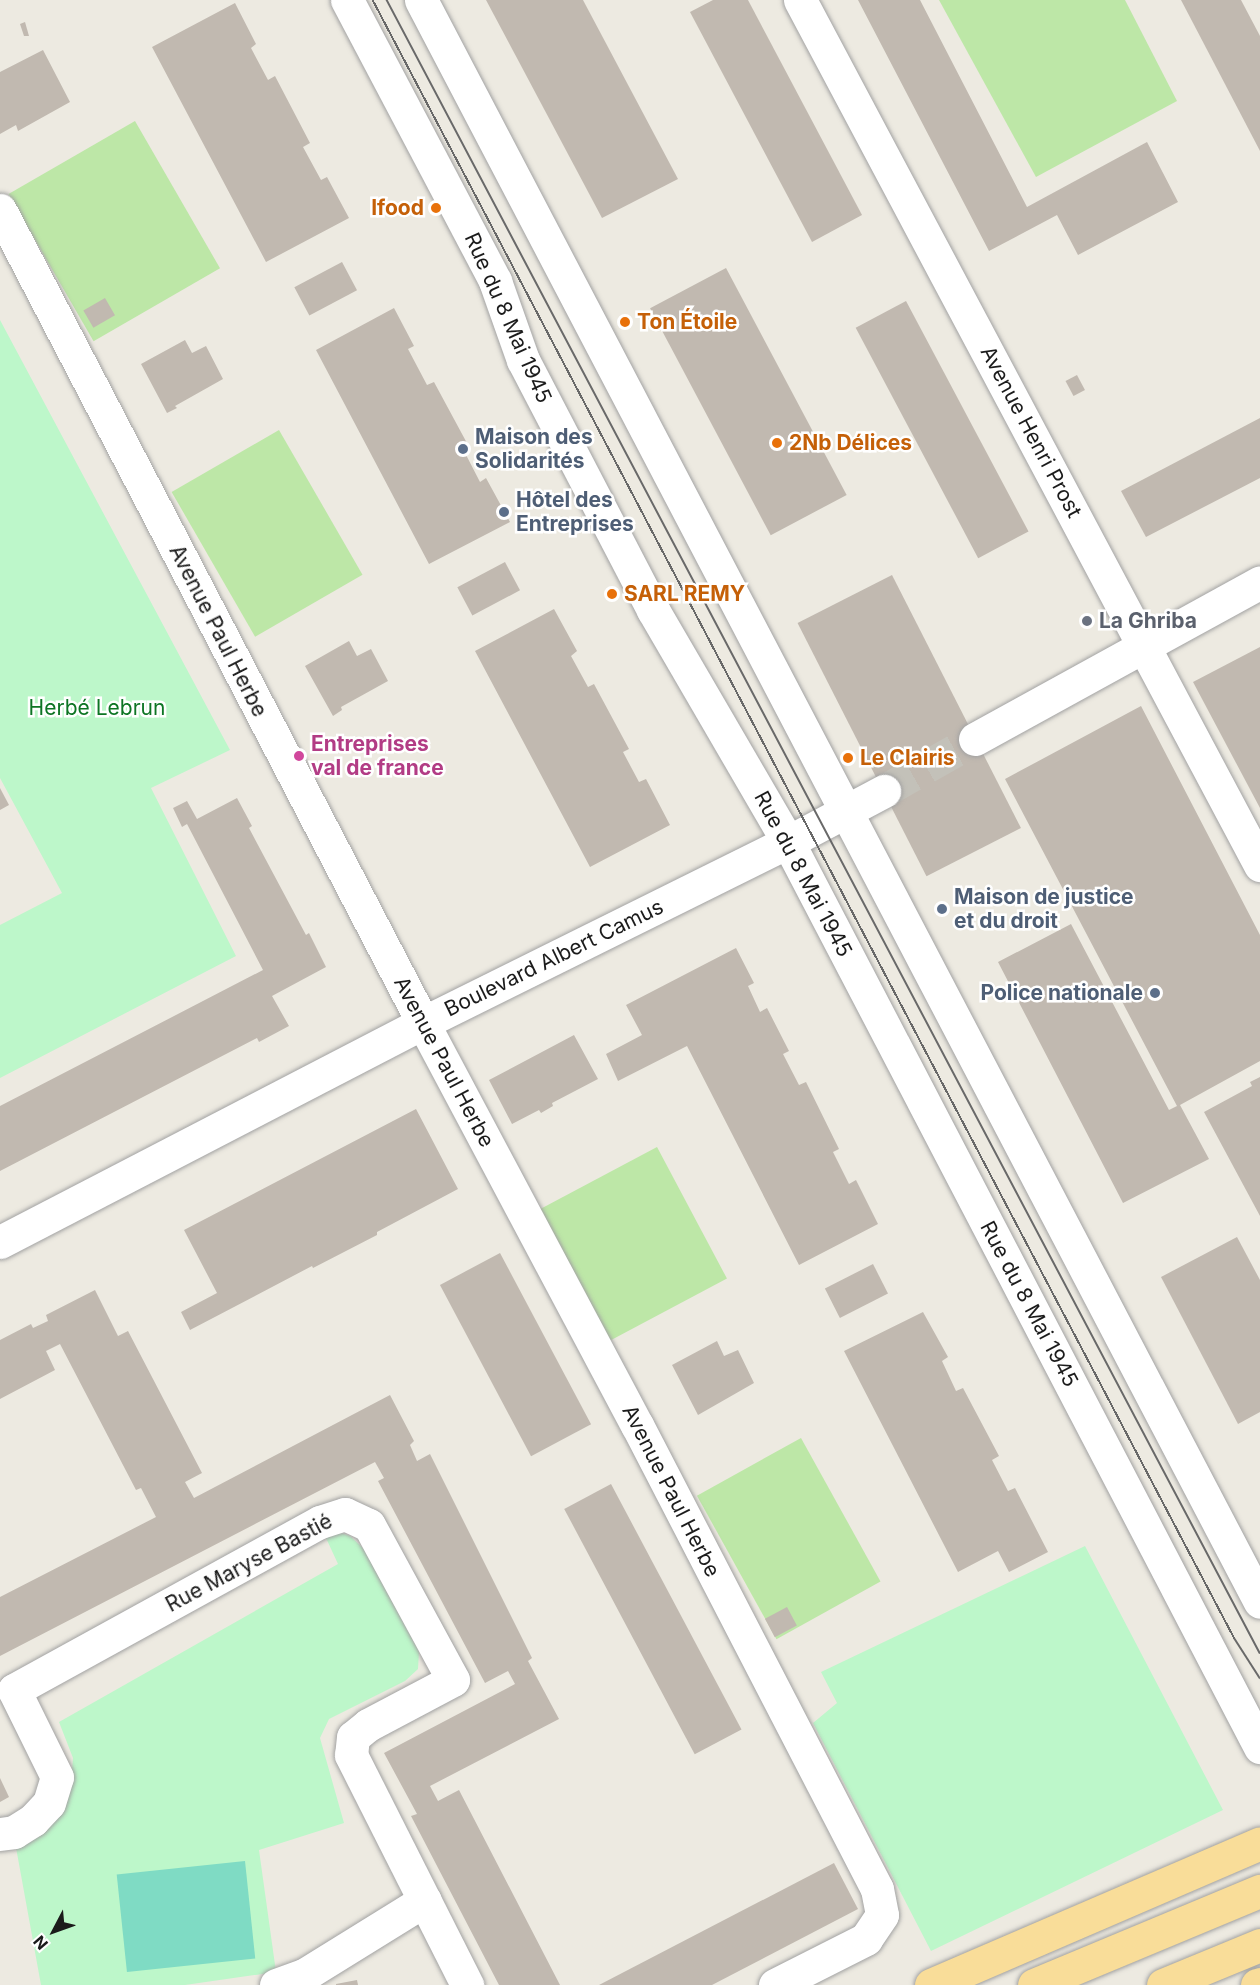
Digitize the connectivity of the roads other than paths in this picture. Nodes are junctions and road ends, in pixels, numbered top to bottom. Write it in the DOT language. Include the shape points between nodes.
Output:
graph roads {
  1 [pos="347,0"];
  2 [pos="421,0"];
  3 [pos="800,0"];
  4 [pos="0,210"];
  5 [pos="1260,582"];
  6 [pos="1145,646"];
  7 [pos="975,739"];
  8 [pos="884,791"];
  9 [pos="846,810"];
  10 [pos="788,842"];
  11 [pos="1260,865"];
  12 [pos="423,1023"];
  13 [pos="0,1242"];
  14 [pos="1260,1602"];
  15 [pos="1260,1747"];
  16 [pos="0,1834"];
  17 [pos="1260,1843"];
  18 [pos="1260,1891"];
  19 [pos="425,1899"];
  20 [pos="1260,1945"];
  21 [pos="276,1985"];
  22 [pos="467,1985"];
  23 [pos="775,1985"];
  24 [pos="931,1985"];
  25 [pos="1034,1985"];
  26 [pos="1163,1985"];
  1 -- 10 [label="street, Rue du 8 Mai 1945" via="495,281 524,360 648,601"];
  2 -- 9 [label="street"];
  3 -- 6 [label="street, Avenue Henri Prost"];
  4 -- 12 [label="street, Avenue Paul Herbe"];
  5 -- 6 [label="street"];
  6 -- 7 [label="street"];
  6 -- 11 [label="street, Avenue Henri Prost"];
  8 -- 9 [label="street, Boulevard Albert Camus"];
  9 -- 10 [label="street, Boulevard Albert Camus"];
  9 -- 14 [label="street"];
  10 -- 12 [label="street, Boulevard Albert Camus"];
  10 -- 15 [label="street, Rue du 8 Mai 1945"];
  12 -- 13 [label="street, Boulevard Albert Camus"];
  12 -- 23 [label="street, Avenue Paul Herbe" via="876,1889 882,1915 866,1939"];
  16 -- 19 [label="street, Rue Maryse Bastié" via="14,1832 33,1820 49,1803 57,1777 14,1690 320,1522 345,1514 369,1525 453,1680 353,1737 351,1755"];
  17 -- 24 [label="main road"];
  18 -- 25 [label="main road"];
  19 -- 21 [label="street" via="304,1975"];
  19 -- 22 [label="street, Rue Maryse Bastié"];
  20 -- 26 [label="main road"];
}
